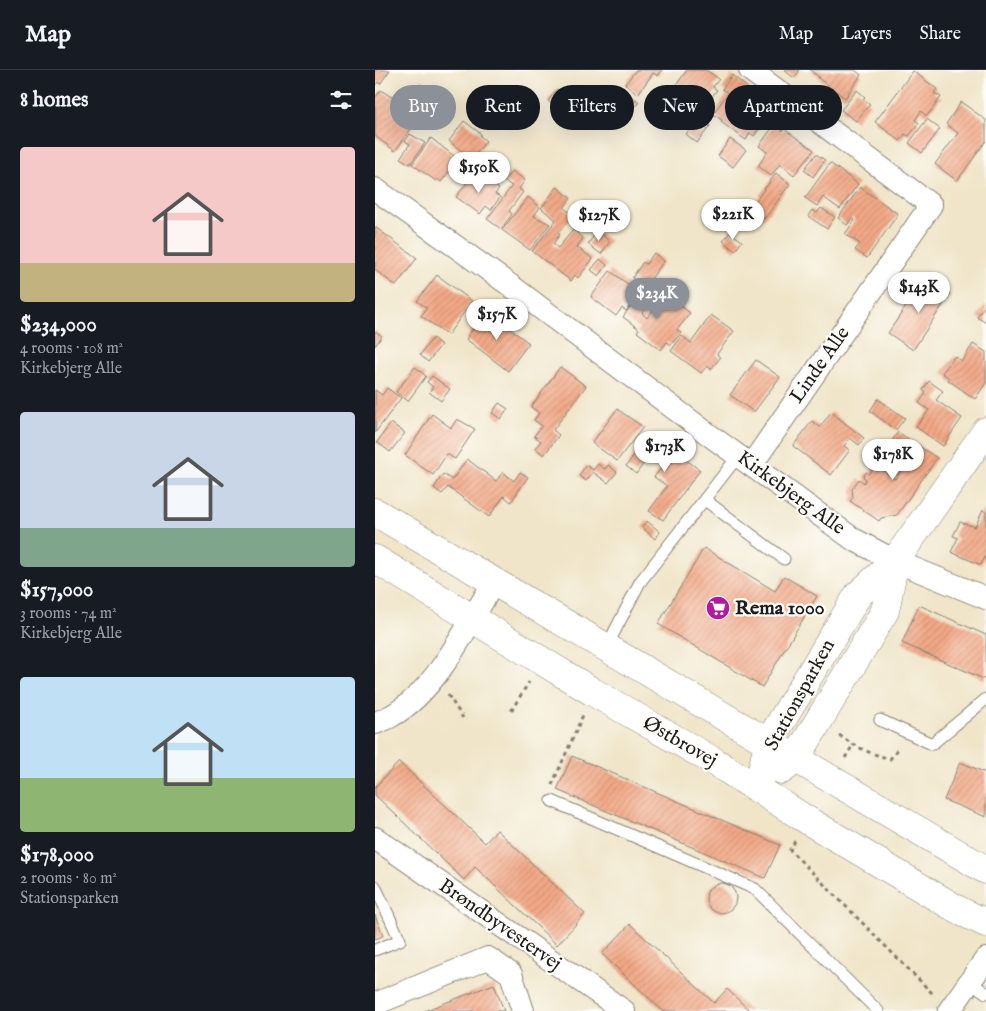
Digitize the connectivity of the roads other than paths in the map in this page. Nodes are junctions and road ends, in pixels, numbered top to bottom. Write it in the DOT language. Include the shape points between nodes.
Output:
graph roads {
  1 [pos="750,70"];
  2 [pos="375,189"];
  3 [pos="986,431"];
  4 [pos="745,460"];
  5 [pos="705,500"];
  6 [pos="375,512"];
  7 [pos="375,558"];
  8 [pos="784,559"];
  9 [pos="895,561"];
  10 [pos="494,582"];
  11 [pos="986,598"];
  12 [pos="472,617"];
  13 [pos="606,648"];
  14 [pos="986,698"];
  15 [pos="880,720"];
  16 [pos="375,723"];
  17 [pos="767,743"];
  18 [pos="795,760"];
  19 [pos="758,789"];
  20 [pos="552,800"];
  21 [pos="375,838"];
  22 [pos="984,869"];
  23 [pos="375,886"];
  24 [pos="986,923"];
  25 [pos="375,950"];
  26 [pos="986,959"];
  27 [pos="978,988"];
  28 [pos="375,1004"];
  29 [pos="950,1010"];
  30 [pos="523,1011"];
  31 [pos="624,1011"];
  32 [pos="878,1011"];
  1 -- 4 [label="street, Linde Alle" via="931,205"];
  2 -- 4 [label="street, Kirkebjerg Alle"];
  3 -- 9 [label="street, Stationsparken"];
  4 -- 5 [label="lane"];
  4 -- 9 [label="street, Kirkebjerg Alle" via="853,539"];
  5 -- 8 [label="lane"];
  5 -- 13 [label="lane" via="640,582"];
  6 -- 10 [label="street"];
  7 -- 12 [label="street, Østbrovej"];
  9 -- 11 [label="street, Kirkebjerg Alle"];
  9 -- 17 [label="street, Stationsparken" via="858,595"];
  9 -- 18 [label="street, Stationsparken" via="885,611"];
  10 -- 12 [label="street"];
  10 -- 13 [label="street"];
  12 -- 16 [label="street" via="442,666 420,693 392,716"];
  12 -- 19 [label="street, Østbrovej"];
  13 -- 17 [label="street"];
  14 -- 15 [label="lane" via="932,744"];
  17 -- 18 [label="street"];
  17 -- 19 [label="street, Stationsparken"];
  18 -- 19 [label="street, Stationsparken"];
  18 -- 22 [label="street"];
  19 -- 24 [label="street, Østbrovej" via="960,911"];
  20 -- 32 [label="lane" via="755,889"];
  21 -- 31 [label="street, Brøndbyvestervej"];
  23 -- 25 [label="lane" via="400,940"];
  26 -- 27 [label="street"];
  27 -- 29 [label="street"];
  28 -- 30 [label="street" via="488,958 511,974"];
}
